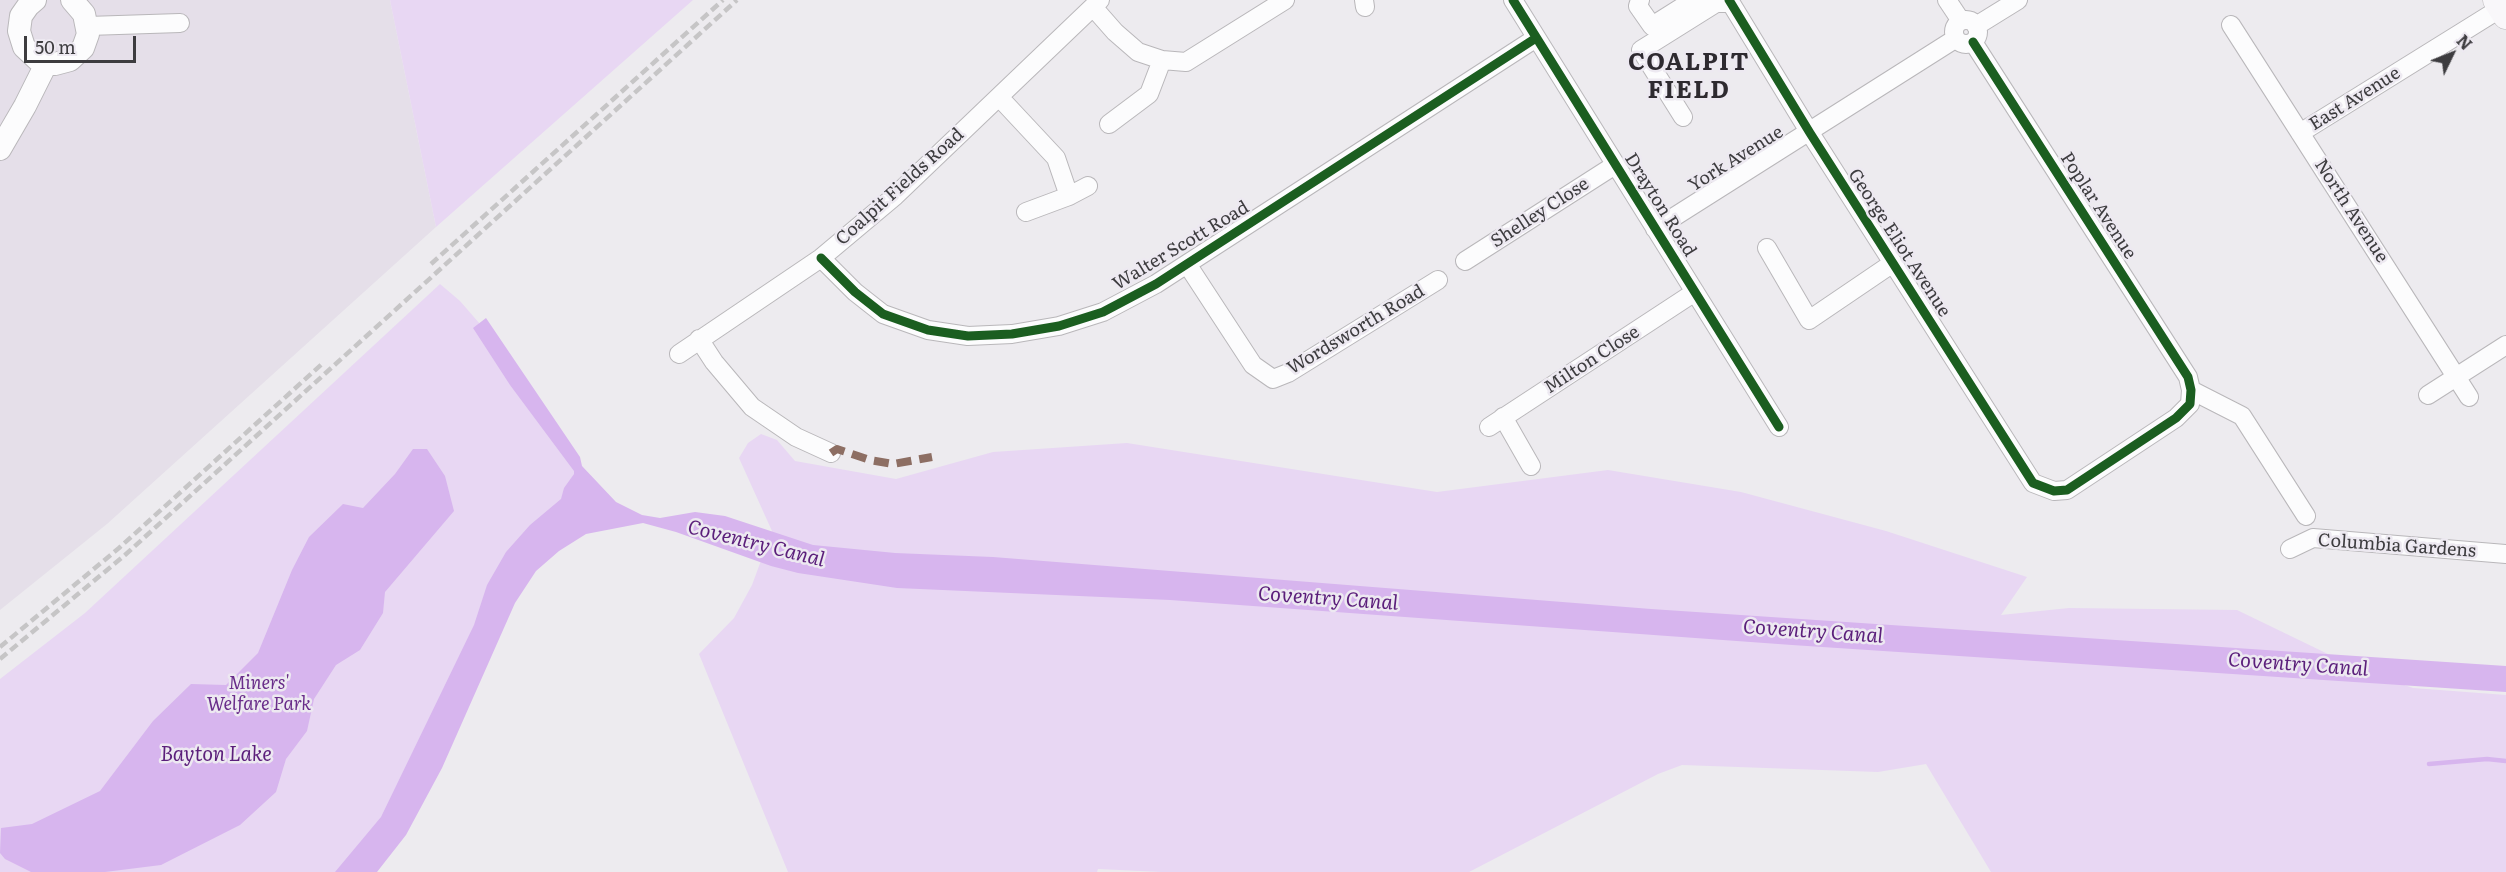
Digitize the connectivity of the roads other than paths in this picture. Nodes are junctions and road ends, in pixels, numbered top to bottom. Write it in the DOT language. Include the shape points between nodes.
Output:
graph roads {
  1 [pos="35,0"];
  2 [pos="72,0"];
  3 [pos="1285,0"];
  4 [pos="1513,0"];
  5 [pos="1640,0"];
  6 [pos="1947,0"];
  7 [pos="2018,0"];
  8 [pos="1687,1"];
  9 [pos="1729,1"];
  10 [pos="1096,4"];
  11 [pos="2501,8"];
  12 [pos="180,23"];
  13 [pos="88,26"];
  14 [pos="2231,26"];
  15 [pos="1966,32"];
  16 [pos="1536,38"];
  17 [pos="1162,60"];
  18 [pos="47,62"];
  19 [pos="999,97"];
  20 [pos="1683,117"];
  21 [pos="1109,124"];
  22 [pos="1810,133"];
  23 [pos="2300,133"];
  24 [pos="0,149"];
  25 [pos="1615,165"];
  26 [pos="1088,186"];
  27 [pos="1069,196"];
  28 [pos="1026,212"];
  29 [pos="1655,228"];
  30 [pos="1767,248"];
  31 [pos="820,258"];
  32 [pos="1466,261"];
  33 [pos="1893,263"];
  34 [pos="1187,264"];
  35 [pos="1438,280"];
  36 [pos="1695,292"];
  37 [pos="699,339"];
  38 [pos="2506,345"];
  39 [pos="679,354"];
  40 [pos="2457,376"];
  41 [pos="2191,390"];
  42 [pos="2428,395"];
  43 [pos="2469,397"];
  44 [pos="1779,426"];
  45 [pos="831,453"];
  46 [pos="1531,466"];
  47 [pos="2307,516"];
  48 [pos="2290,549"];
  49 [pos="2506,554"];
  1 -- 18 [label="street" via="21,16 19,31 29,53"];
  2 -- 13 [label="street"];
  3 -- 17 [label="street" via="1186,62"];
  4 -- 16 [label="street, Drayton Road"];
  5 -- 8 [label="street" via="1638,6 1652,26"];
  6 -- 15 [label="street, Poplar Avenue"];
  7 -- 15 [label="street, York Avenue"];
  9 -- 20 [label="street" via="1716,3 1641,50"];
  9 -- 22 [label="street, George Eliot Avenue"];
  10 -- 17 [label="street" via="1115,32 1138,52"];
  10 -- 19 [label="street, Coalpit Fields Road"];
  11 -- 23 [label="street, East Avenue"];
  12 -- 13 [label="street"];
  13 -- 18 [label="street" via="83,48 70,60"];
  14 -- 23 [label="street, North Avenue"];
  15 -- 22 [label="street, York Avenue"];
  15 -- 41 [label="street, Poplar Avenue" via="2188,377"];
  16 -- 25 [label="street, Drayton Road"];
  16 -- 34 [label="street, Walter Scott Road"];
  17 -- 21 [label="street" via="1149,94"];
  18 -- 24 [label="street"];
  19 -- 27 [label="street" via="1056,158"];
  19 -- 31 [label="street, Coalpit Fields Road" via="895,196"];
  22 -- 29 [label="street, York Avenue"];
  22 -- 33 [label="street, George Eliot Avenue"];
  23 -- 40 [label="street, North Avenue"];
  25 -- 29 [label="street, Drayton Road"];
  25 -- 32 [label="street, Shelley Close"];
  26 -- 27 [label="street"];
  27 -- 28 [label="street"];
  29 -- 36 [label="street, Drayton Road"];
  30 -- 33 [label="street" via="1809,320"];
  31 -- 34 [label="street, Walter Scott Road" via="883,314 928,330 968,336 1059,326 1103,312"];
  31 -- 37 [label="street, Coalpit Fields Road"];
  33 -- 41 [label="street, George Eliot Avenue" via="2033,483 2054,491 2067,490 2176,418 2190,404"];
  34 -- 35 [label="street, Wordsworth Road" via="1253,365 1273,379"];
  36 -- 44 [label="street, Drayton Road"];
  36 -- 46 [label="street, Milton Close" via="1496,422"];
  37 -- 39 [label="street, Coalpit Fields Road"];
  37 -- 45 [label="street" via="752,407 796,437"];
  38 -- 40 [label="street"];
  40 -- 42 [label="street"];
  40 -- 43 [label="street, North Avenue"];
  41 -- 47 [label="street" via="2242,416"];
  48 -- 49 [label="street, Columbia Gardens" via="2313,538"];
}
